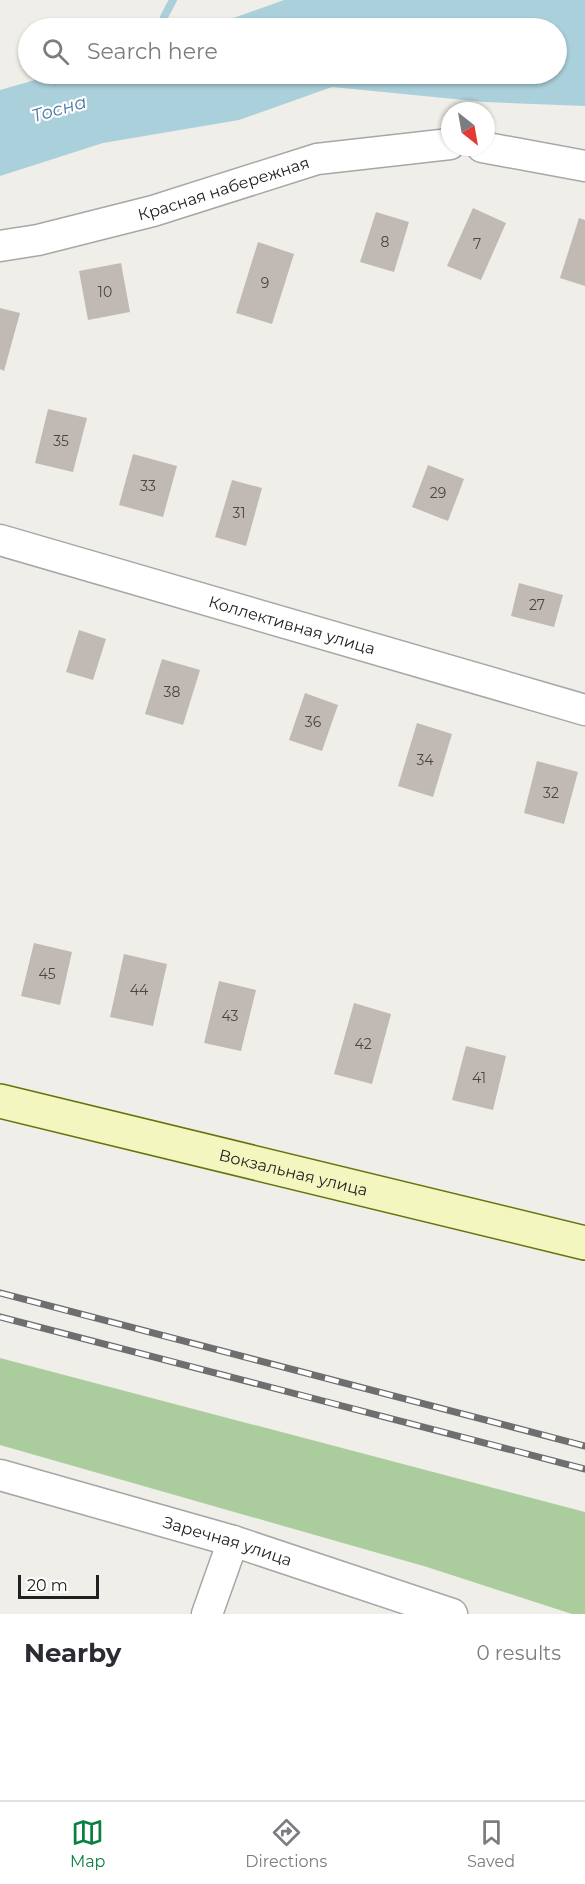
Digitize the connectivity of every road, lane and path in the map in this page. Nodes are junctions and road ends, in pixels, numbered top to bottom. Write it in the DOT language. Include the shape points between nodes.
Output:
graph roads {
  1 [pos="441,145"];
  2 [pos="495,149"];
  3 [pos="585,166"];
  4 [pos="0,246"];
  5 [pos="0,540"];
  6 [pos="585,710"];
  7 [pos="0,1101"];
  8 [pos="585,1243"];
  9 [pos="0,1475"];
  10 [pos="233,1542"];
  11 [pos="207,1614"];
  12 [pos="452,1614"];
  1 -- 4 [label="street, Красная набережная" via="317,159 153,211"];
  2 -- 3 [label="street"];
  5 -- 6 [label="street, Коллективная улица"];
  7 -- 8 [label="street, Вокзальная улица"];
  9 -- 10 [label="street, Заречная улица"];
  10 -- 11 [label="street"];
  10 -- 12 [label="street, Заречная улица"];
}
